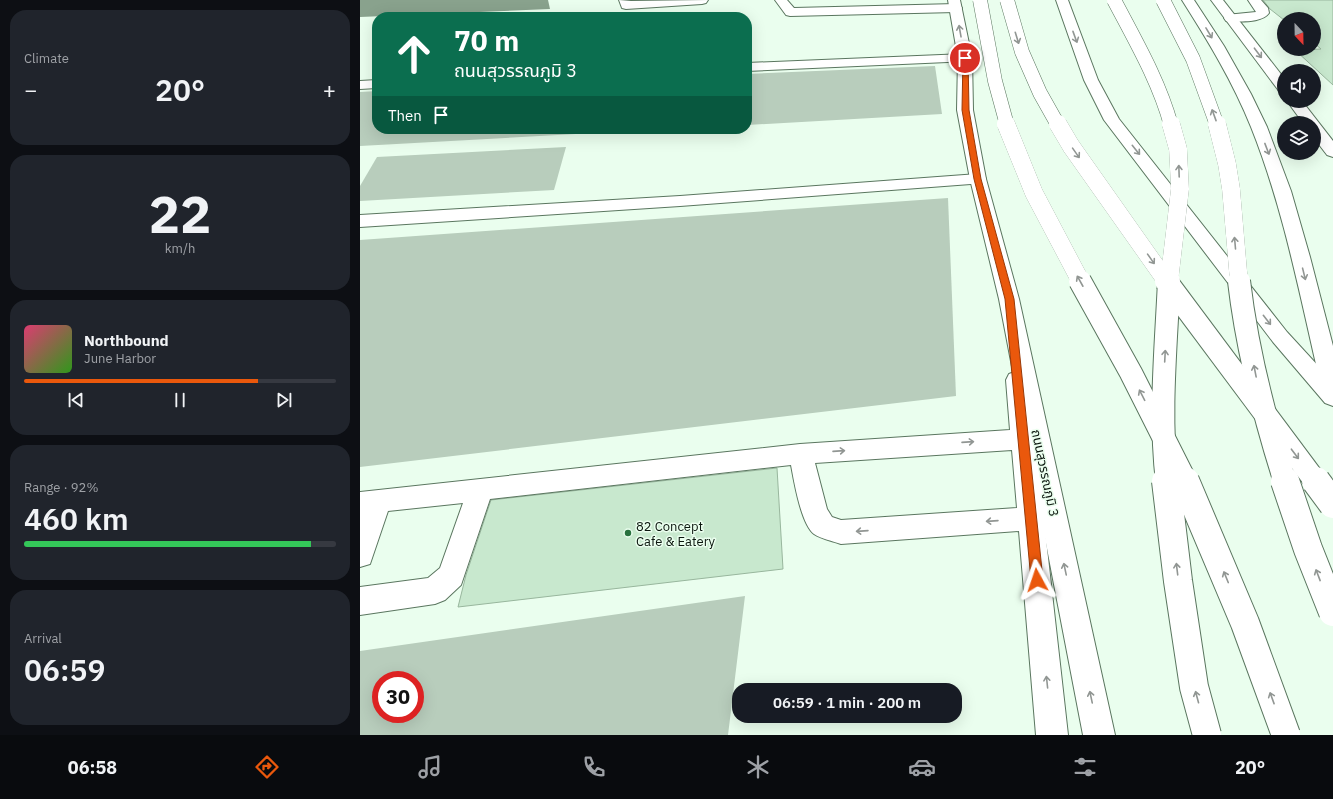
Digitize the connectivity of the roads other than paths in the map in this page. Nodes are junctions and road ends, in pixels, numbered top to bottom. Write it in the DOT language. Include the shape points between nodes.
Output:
graph roads {
  1 [pos="625,0"];
  2 [pos="702,0"];
  3 [pos="781,0"];
  4 [pos="980,0"];
  5 [pos="1007,0"];
  6 [pos="1062,0"];
  7 [pos="1114,0"];
  8 [pos="1163,0"];
  9 [pos="1188,0"];
  10 [pos="1217,0"];
  11 [pos="1254,0"];
  12 [pos="955,4"];
  13 [pos="1230,18"];
  14 [pos="965,58"];
  15 [pos="752,67"];
  16 [pos="1277,79"];
  17 [pos="372,84"];
  18 [pos="360,85"];
  19 [pos="1299,108"];
  20 [pos="1306,116"];
  21 [pos="1321,136"];
  22 [pos="1333,152"];
  23 [pos="978,179"];
  24 [pos="360,222"];
  25 [pos="1010,299"];
  26 [pos="1333,390"];
  27 [pos="1333,397"];
  28 [pos="1023,439"];
  29 [pos="800,454"];
  30 [pos="480,490"];
  31 [pos="369,502"];
  32 [pos="1333,504"];
  33 [pos="1031,519"];
  34 [pos="360,555"];
  35 [pos="360,601"];
  36 [pos="1333,612"];
  37 [pos="1052,735"];
  38 [pos="1099,735"];
  39 [pos="1207,735"];
  40 [pos="1286,735"];
  1 -- 2 [label="main road" via="626,5"];
  3 -- 12 [label="main road" via="790,12"];
  40 -- 4 [label="main road, one-way, bridge" via="1245,623 1193,496 1131,373 1034,193 1010,133 995,81"];
  5 -- 32 [label="main road, one-way, bridge" via="1022,52 1040,92 1071,146 1169,285"];
  6 -- 27 [label="main road, one-way" via="1091,80 1112,120 1280,337"];
  39 -- 7 [label="main road, one-way, bridge" via="1194,687 1164,460 1164,384 1170,264 1180,189 1178,149 1160,92"];
  36 -- 8 [label="main road, one-way, bridge" via="1318,577 1284,478 1258,391 1237,267 1228,166 1217,122 1200,74"];
  9 -- 26 [label="main road, one-way" via="1241,88 1276,172"];
  10 -- 13 [label="main road"];
  11 -- 13 [label="main road" via="1262,8 1261,15"];
  14 -- 12 [label="main road, ถนนสุวรรณภูมิ 3, one-way"];
  13 -- 16 [label="main road, one-way"];
  14 -- 15 [label="main road"];
  14 -- 23 [label="main road, ถนนสุวรรณภูมิ 3" via="965,110"];
  17 -- 18 [label="main road"];
  19 -- 20 [label="main road"];
  21 -- 22 [label="main road"];
  23 -- 24 [label="main road"];
  23 -- 25 [label="main road, ถนนสุวรรณภูมิ 3"];
  25 -- 28 [label="main road"];
  38 -- 25 [label="main road, ถนนสุวรรณภูมิ 3, one-way"];
  29 -- 28 [label="main road, one-way"];
  28 -- 33 [label="main road"];
  29 -- 30 [label="main road"];
  33 -- 29 [label="main road, one-way" via="841,532 823,525 815,513"];
  30 -- 31 [label="main road"];
  30 -- 35 [label="main road" via="451,576 445,583 435,591"];
  31 -- 34 [label="main road"];
  37 -- 33 [label="main road, one-way"];
}
